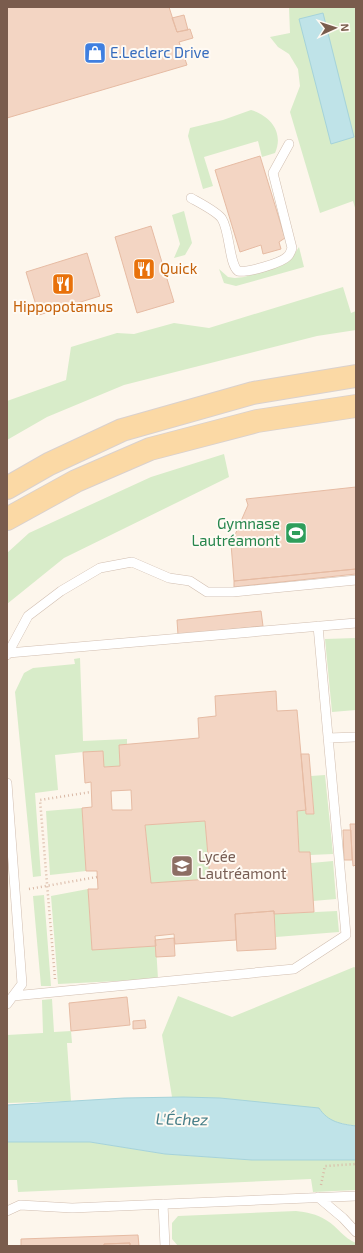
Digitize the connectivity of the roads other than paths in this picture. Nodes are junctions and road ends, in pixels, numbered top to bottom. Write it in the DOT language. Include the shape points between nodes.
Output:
graph roads {
  1 [pos="289,144"];
  2 [pos="191,198"];
  3 [pos="356,376"];
  4 [pos="356,406"];
  5 [pos="7,488"];
  6 [pos="7,519"];
  7 [pos="356,580"];
  8 [pos="356,623"];
  9 [pos="318,626"];
  10 [pos="8,654"];
  11 [pos="356,737"];
  12 [pos="328,738"];
  13 [pos="7,783"];
  14 [pos="7,794"];
  15 [pos="13,996"];
  16 [pos="7,1004"];
  17 [pos="356,1196"];
  18 [pos="318,1197"];
  19 [pos="163,1204"];
  20 [pos="7,1211"];
  21 [pos="356,1232"];
  22 [pos="165,1246"];
  1 -- 2 [label="lane" via="272,173 292,248 290,255 282,261 248,271 238,271 234,268 222,218"];
  3 -- 5 [label="main road" via="253,392 122,430 49,464"];
  4 -- 6 [label="main road" via="257,421 150,449 76,481"];
  7 -- 10 [label="lane" via="233,592 207,592 190,582 168,578 132,562 100,568 61,591 28,616"];
  8 -- 9 [label="lane"];
  9 -- 10 [label="lane"];
  9 -- 12 [label="lane"];
  11 -- 12 [label="lane"];
  12 -- 15 [label="lane" via="346,936 294,969"];
  13 -- 14 [label="lane"];
  14 -- 15 [label="lane" via="22,984"];
  15 -- 16 [label="lane"];
  17 -- 18 [label="lane"];
  18 -- 19 [label="lane"];
  18 -- 21 [label="lane"];
  19 -- 20 [label="lane" via="72,1208 20,1205"];
  19 -- 22 [label="lane"];
}
